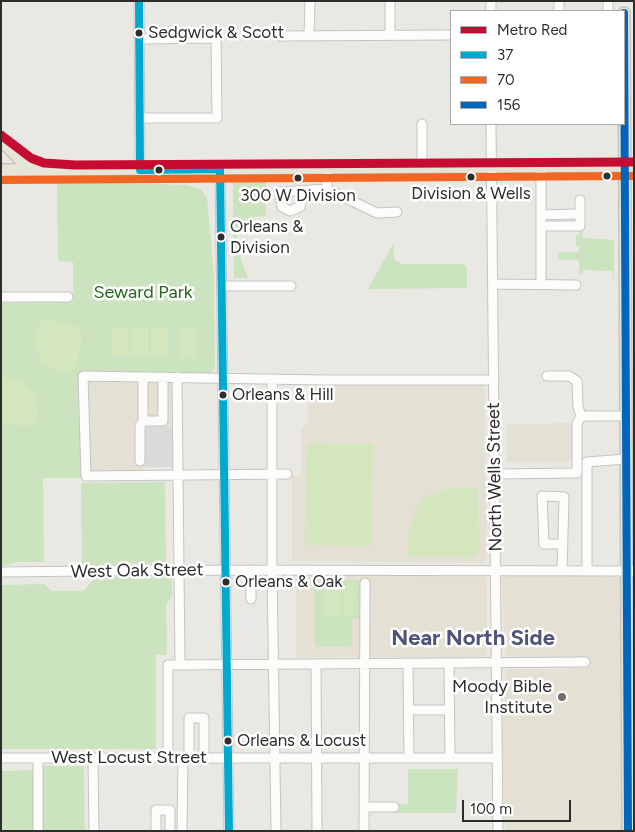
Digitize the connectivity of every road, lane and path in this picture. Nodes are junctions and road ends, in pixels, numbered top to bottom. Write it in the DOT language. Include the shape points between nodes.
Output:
graph roads {
  1 [pos="139,1"];
  2 [pos="310,1"];
  3 [pos="390,1"];
  4 [pos="390,35"];
  5 [pos="450,35"];
  6 [pos="280,36"];
  7 [pos="310,36"];
  8 [pos="140,39"];
  9 [pos="625,55"];
  10 [pos="140,118"];
  11 [pos="422,124"];
  12 [pos="491,125"];
  13 [pos="1,140"];
  14 [pos="541,166"];
  15 [pos="629,166"];
  16 [pos="491,167"];
  17 [pos="327,168"];
  18 [pos="422,168"];
  19 [pos="220,169"];
  20 [pos="1,170"];
  21 [pos="30,170"];
  22 [pos="140,170"];
  23 [pos="327,189"];
  24 [pos="303,192"];
  25 [pos="580,200"];
  26 [pos="397,212"];
  27 [pos="541,214"];
  28 [pos="575,214"];
  29 [pos="541,226"];
  30 [pos="630,260"];
  31 [pos="493,284"];
  32 [pos="541,284"];
  33 [pos="576,285"];
  34 [pos="222,286"];
  35 [pos="291,286"];
  36 [pos="1,297"];
  37 [pos="68,298"];
  38 [pos="547,376"];
  39 [pos="143,377"];
  40 [pos="163,377"];
  41 [pos="177,378"];
  42 [pos="224,379"];
  43 [pos="272,380"];
  44 [pos="494,380"];
  45 [pos="581,416"];
  46 [pos="630,416"];
  47 [pos="143,421"];
  48 [pos="626,459"];
  49 [pos="140,461"];
  50 [pos="178,473"];
  51 [pos="224,474"];
  52 [pos="272,474"];
  53 [pos="287,474"];
  54 [pos="494,474"];
  55 [pos="563,544"];
  56 [pos="179,570"];
  57 [pos="226,570"];
  58 [pos="250,570"];
  59 [pos="272,570"];
  60 [pos="496,570"];
  61 [pos="562,571"];
  62 [pos="587,571"];
  63 [pos="630,571"];
  64 [pos="1,572"];
  65 [pos="365,583"];
  66 [pos="251,599"];
  67 [pos="585,662"];
  68 [pos="408,663"];
  69 [pos="449,663"];
  70 [pos="496,663"];
  71 [pos="274,664"];
  72 [pos="316,664"];
  73 [pos="363,664"];
  74 [pos="180,665"];
  75 [pos="227,665"];
  76 [pos="408,710"];
  77 [pos="449,710"];
  78 [pos="630,729"];
  79 [pos="1,758"];
  80 [pos="38,758"];
  81 [pos="93,758"];
  82 [pos="168,758"];
  83 [pos="186,758"];
  84 [pos="204,758"];
  85 [pos="228,758"];
  86 [pos="275,758"];
  87 [pos="317,758"];
  88 [pos="363,758"];
  89 [pos="409,758"];
  90 [pos="450,758"];
  91 [pos="497,758"];
  92 [pos="364,807"];
  93 [pos="394,807"];
  94 [pos="38,831"];
  95 [pos="94,831"];
  96 [pos="156,831"];
  97 [pos="170,831"];
  98 [pos="182,831"];
  99 [pos="229,831"];
  100 [pos="276,831"];
  101 [pos="317,831"];
  102 [pos="364,831"];
  103 [pos="498,831"];
  104 [pos="628,831"];
  1 -- 8 [label="street"];
  2 -- 7 [label="street"];
  3 -- 4 [label="street"];
  4 -- 5 [label="street"];
  4 -- 7 [label="street"];
  6 -- 7 [label="street"];
  8 -- 10 [label="street"];
  8 -- 10 [label="street" via="216,38 218,118"];
  9 -- 15 [label="main road"];
  10 -- 22 [label="street"];
  11 -- 18 [label="street"];
  12 -- 16 [label="street, North Wells Street"];
  13 -- 21 [label="main road"];
  14 -- 15 [label="main road"];
  14 -- 16 [label="main road"];
  14 -- 27 [label="street"];
  15 -- 30 [label="main road"];
  16 -- 18 [label="main road"];
  16 -- 31 [label="street, North Wells Street"];
  17 -- 18 [label="main road"];
  17 -- 19 [label="main road"];
  17 -- 23 [label="street"];
  19 -- 22 [label="main road"];
  19 -- 34 [label="street"];
  20 -- 21 [label="main road"];
  21 -- 22 [label="main road"];
  23 -- 24 [label="street"];
  23 -- 26 [label="street" via="377,213"];
  25 -- 29 [label="street" via="580,226"];
  27 -- 28 [label="street"];
  27 -- 29 [label="street"];
  29 -- 32 [label="street"];
  30 -- 46 [label="main road"];
  31 -- 32 [label="street"];
  31 -- 44 [label="street, North Wells Street"];
  32 -- 33 [label="street"];
  34 -- 35 [label="street"];
  34 -- 42 [label="street"];
  36 -- 37 [label="street"];
  38 -- 45 [label="street" via="575,378"];
  39 -- 40 [label="street"];
  39 -- 47 [label="street"];
  39 -- 50 [label="street" via="83,376 86,476"];
  40 -- 41 [label="street"];
  40 -- 47 [label="street" via="163,421"];
  41 -- 42 [label="street"];
  41 -- 50 [label="street"];
  42 -- 43 [label="street"];
  42 -- 51 [label="street"];
  43 -- 44 [label="street"];
  43 -- 52 [label="street"];
  44 -- 54 [label="street, North Wells Street"];
  45 -- 46 [label="street"];
  45 -- 54 [label="street" via="577,424 577,473"];
  46 -- 48 [label="main road"];
  47 -- 49 [label="street" via="140,426"];
  48 -- 62 [label="street" via="587,462"];
  48 -- 63 [label="main road"];
  50 -- 51 [label="street"];
  50 -- 56 [label="street"];
  51 -- 52 [label="street"];
  51 -- 57 [label="street"];
  52 -- 53 [label="street"];
  52 -- 59 [label="street"];
  54 -- 60 [label="street, North Wells Street"];
  55 -- 55 [label="street" via="564,497 542,496 544,544"];
  55 -- 61 [label="street"];
  56 -- 57 [label="street, West Oak Street"];
  56 -- 64 [label="street, West Oak Street"];
  56 -- 74 [label="street"];
  57 -- 58 [label="street, West Oak Street"];
  57 -- 75 [label="street"];
  58 -- 59 [label="street, West Oak Street"];
  58 -- 66 [label="street"];
  59 -- 60 [label="street, West Oak Street"];
  59 -- 71 [label="street"];
  60 -- 61 [label="street, West Oak Street"];
  60 -- 70 [label="street, North Wells Street"];
  61 -- 62 [label="street, West Oak Street"];
  62 -- 63 [label="street, West Oak Street"];
  63 -- 78 [label="main road"];
  65 -- 73 [label="street"];
  67 -- 70 [label="street"];
  68 -- 69 [label="street"];
  68 -- 73 [label="street"];
  68 -- 76 [label="street"];
  69 -- 70 [label="street"];
  69 -- 77 [label="street"];
  70 -- 91 [label="street, North Wells Street"];
  71 -- 72 [label="street"];
  71 -- 75 [label="street"];
  71 -- 86 [label="street"];
  72 -- 73 [label="street"];
  72 -- 87 [label="street"];
  73 -- 88 [label="street"];
  74 -- 75 [label="street"];
  74 -- 82 [label="street" via="168,665"];
  75 -- 85 [label="street"];
  76 -- 77 [label="street"];
  76 -- 89 [label="street"];
  77 -- 90 [label="street"];
  78 -- 104 [label="main road"];
  79 -- 80 [label="street, West Locust Street"];
  80 -- 81 [label="street, West Locust Street"];
  80 -- 94 [label="street"];
  81 -- 82 [label="street, West Locust Street"];
  81 -- 95 [label="street"];
  82 -- 83 [label="street, West Locust Street"];
  83 -- 84 [label="street, West Locust Street"];
  83 -- 84 [label="street" via="189,718 204,718"];
  83 -- 98 [label="street"];
  84 -- 85 [label="street, West Locust Street"];
  85 -- 86 [label="street, West Locust Street"];
  85 -- 99 [label="street"];
  86 -- 87 [label="street, West Locust Street"];
  86 -- 100 [label="street"];
  87 -- 88 [label="street, West Locust Street"];
  87 -- 101 [label="street"];
  88 -- 89 [label="street, West Locust Street"];
  88 -- 92 [label="street"];
  89 -- 90 [label="street, West Locust Street"];
  90 -- 91 [label="street, West Locust Street"];
  91 -- 103 [label="street, North Wells Street"];
  92 -- 93 [label="street"];
  92 -- 102 [label="street"];
  96 -- 97 [label="street" via="156,810 170,810"];
}
